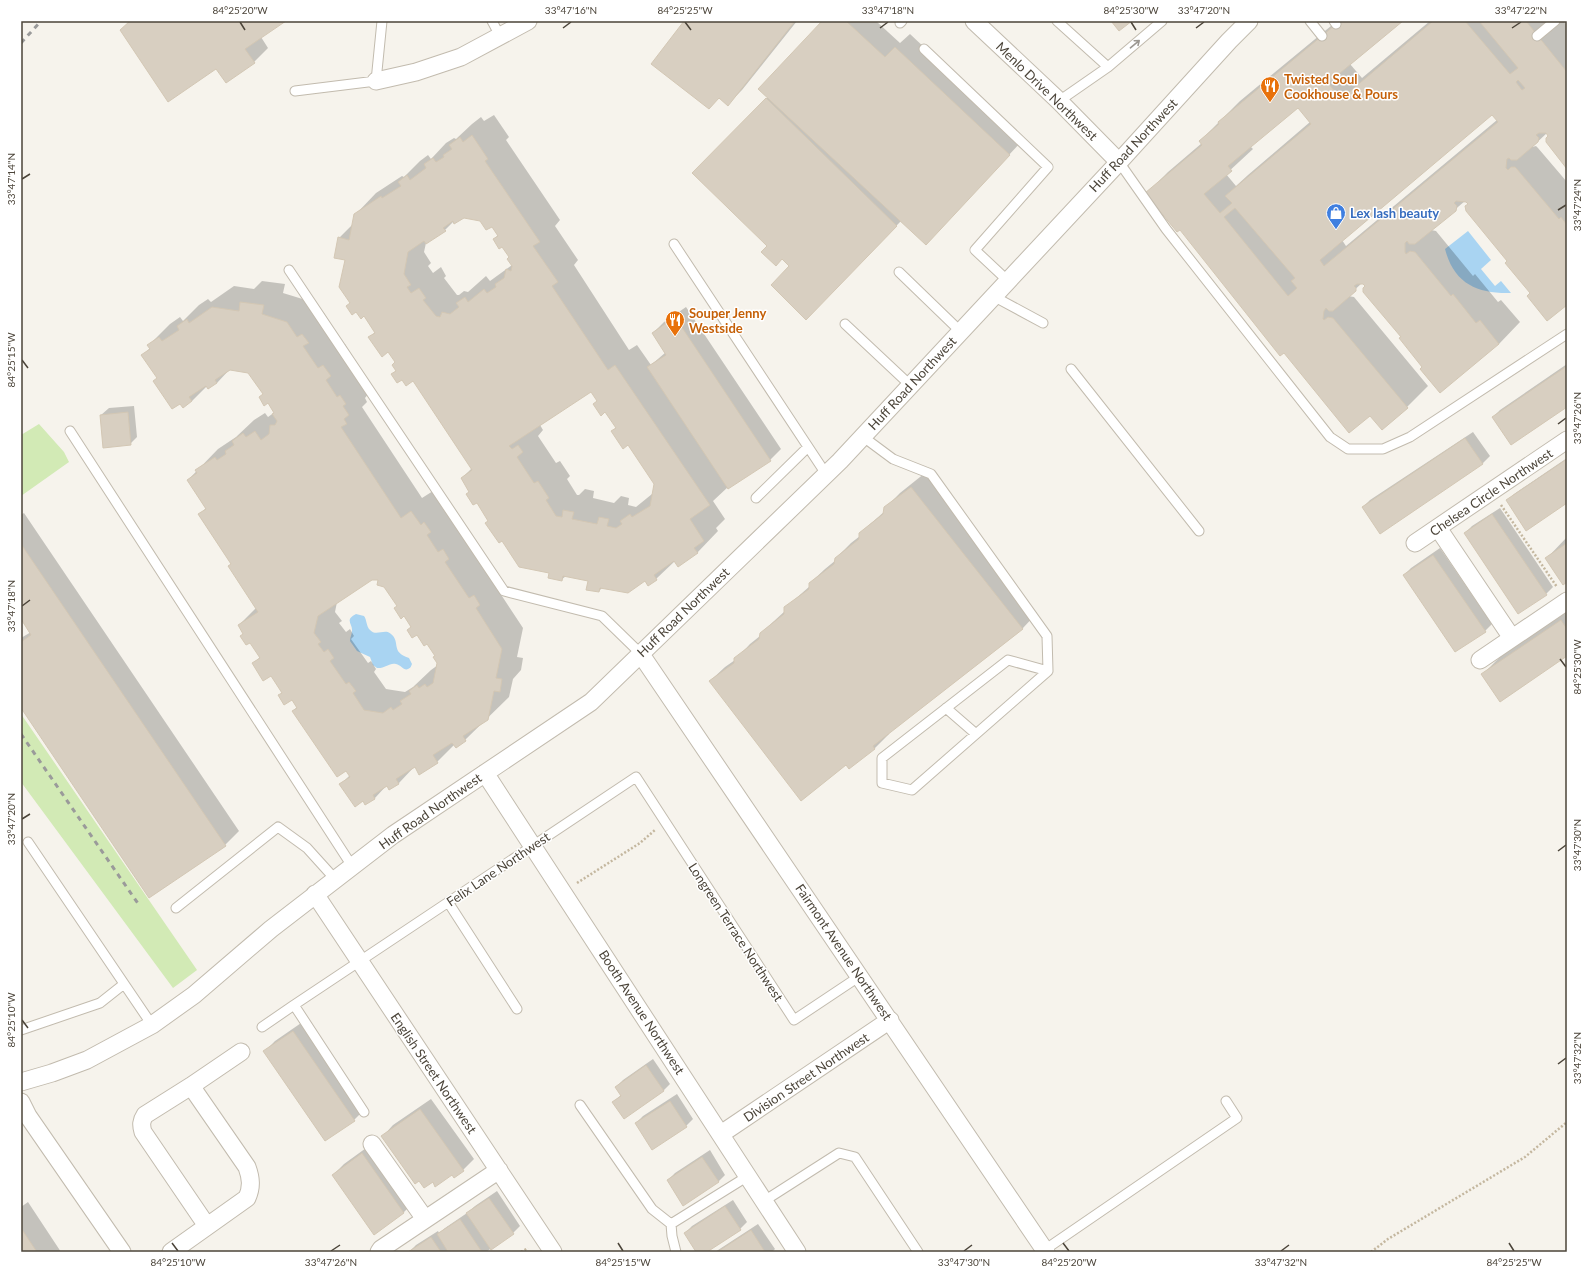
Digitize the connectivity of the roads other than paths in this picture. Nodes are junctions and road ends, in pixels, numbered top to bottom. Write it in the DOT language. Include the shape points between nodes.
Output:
graph roads {
  1 [pos="382,21"];
  2 [pos="492,21"];
  3 [pos="528,21"];
  4 [pos="974,21"];
  5 [pos="1057,21"];
  6 [pos="1162,21"];
  7 [pos="1249,21"];
  8 [pos="1310,21"];
  9 [pos="1555,21"];
  10 [pos="500,36"];
  11 [pos="1322,36"];
  12 [pos="1537,36"];
  13 [pos="924,49"];
  14 [pos="1108,67"];
  15 [pos="376,81"];
  16 [pos="295,91"];
  17 [pos="1059,101"];
  18 [pos="1119,162"];
  19 [pos="674,244"];
  20 [pos="289,270"];
  21 [pos="899,272"];
  22 [pos="1008,280"];
  23 [pos="993,296"];
  24 [pos="1043,323"];
  25 [pos="845,324"];
  26 [pos="960,331"];
  27 [pos="1567,334"];
  28 [pos="1071,369"];
  29 [pos="910,385"];
  30 [pos="70,431"];
  31 [pos="862,436"];
  32 [pos="1567,440"];
  33 [pos="808,447"];
  34 [pos="826,474"];
  35 [pos="756,498"];
  36 [pos="1438,528"];
  37 [pos="1199,531"];
  38 [pos="1415,543"];
  39 [pos="1563,595"];
  40 [pos="1512,638"];
  41 [pos="640,654"];
  42 [pos="1480,660"];
  43 [pos="1048,671"];
  44 [pos="946,708"];
  45 [pos="976,734"];
  46 [pos="485,773"];
  47 [pos="636,777"];
  48 [pos="28,842"];
  49 [pos="533,846"];
  50 [pos="352,866"];
  51 [pos="335,879"];
  52 [pos="315,894"];
  53 [pos="448,902"];
  54 [pos="176,908"];
  55 [pos="359,961"];
  56 [pos="860,976"];
  57 [pos="124,984"];
  58 [pos="294,1005"];
  59 [pos="517,1009"];
  60 [pos="890,1020"];
  61 [pos="152,1025"];
  62 [pos="262,1027"];
  63 [pos="21,1030"];
  64 [pos="241,1052"];
  65 [pos="21,1082"];
  66 [pos="191,1086"];
  67 [pos="1226,1101"];
  68 [pos="21,1102"];
  69 [pos="580,1105"];
  70 [pos="364,1112"];
  71 [pos="721,1134"];
  72 [pos="372,1144"];
  73 [pos="499,1170"];
  74 [pos="748,1176"];
  75 [pos="764,1201"];
  76 [pos="425,1219"];
  77 [pos="671,1224"];
  78 [pos="207,1226"];
  79 [pos="1044,1251"];
  80 [pos="122,1252"];
  81 [pos="172,1252"];
  82 [pos="379,1252"];
  83 [pos="554,1252"];
  84 [pos="676,1252"];
  85 [pos="797,1252"];
  86 [pos="918,1252"];
  1 -- 15 [label="lane"];
  2 -- 10 [label="lane"];
  3 -- 10 [label="street"];
  4 -- 17 [label="street, Menlo Drive Northwest"];
  5 -- 14 [label="lane"];
  14 -- 6 [label="lane, one-way"];
  7 -- 18 [label="street, Huff Road Northwest"];
  8 -- 11 [label="lane"];
  9 -- 12 [label="lane"];
  10 -- 15 [label="street" via="461,57 416,72"];
  13 -- 22 [label="lane" via="1048,167 975,250"];
  14 -- 17 [label="lane"];
  15 -- 16 [label="lane"];
  17 -- 18 [label="street, Menlo Drive Northwest"];
  18 -- 22 [label="street, Huff Road Northwest"];
  18 -- 27 [label="lane" via="1166,229 1330,437 1348,449 1383,449 1410,437"];
  19 -- 33 [label="lane"];
  20 -- 41 [label="lane" via="504,591 602,616"];
  21 -- 26 [label="lane"];
  22 -- 23 [label="street, Huff Road Northwest"];
  23 -- 24 [label="lane"];
  23 -- 26 [label="street, Huff Road Northwest"];
  25 -- 29 [label="lane"];
  26 -- 29 [label="street, Huff Road Northwest"];
  28 -- 37 [label="lane"];
  29 -- 31 [label="street, Huff Road Northwest"];
  30 -- 50 [label="lane"];
  31 -- 34 [label="street, Huff Road Northwest"];
  31 -- 43 [label="lane" via="893,459 931,474 1047,636"];
  32 -- 36 [label="street, Chelsea Circle Northwest"];
  33 -- 34 [label="lane"];
  33 -- 35 [label="lane"];
  34 -- 41 [label="street, Huff Road Northwest"];
  36 -- 38 [label="street, Chelsea Circle Northwest"];
  36 -- 40 [label="street"];
  39 -- 40 [label="street"];
  40 -- 42 [label="street"];
  41 -- 46 [label="street, Huff Road Northwest" via="591,702"];
  41 -- 56 [label="street, Fairmont Avenue Northwest"];
  43 -- 44 [label="lane" via="1008,660"];
  43 -- 45 [label="lane"];
  44 -- 45 [label="lane"];
  44 -- 45 [label="lane" via="882,758 882,783 912,790"];
  46 -- 49 [label="street, Booth Avenue Northwest"];
  46 -- 50 [label="street, Huff Road Northwest"];
  47 -- 49 [label="lane, Felix Lane Northwest"];
  47 -- 56 [label="lane, Longreen Terrace Northwest" via="794,1020"];
  48 -- 57 [label="lane"];
  49 -- 53 [label="lane, Felix Lane Northwest"];
  49 -- 71 [label="street, Booth Avenue Northwest"];
  50 -- 51 [label="street, Huff Road Northwest"];
  51 -- 52 [label="street, Huff Road Northwest"];
  51 -- 54 [label="lane" via="307,848 278,827"];
  52 -- 55 [label="street, English Street Northwest"];
  52 -- 61 [label="street, Huff Road Northwest" via="194,995"];
  53 -- 55 [label="lane, Felix Lane Northwest"];
  53 -- 59 [label="lane"];
  55 -- 58 [label="lane, Felix Lane Northwest"];
  55 -- 73 [label="street, English Street Northwest"];
  56 -- 60 [label="street, Fairmont Avenue Northwest"];
  57 -- 61 [label="lane"];
  57 -- 63 [label="lane" via="100,1003"];
  58 -- 62 [label="lane, Felix Lane Northwest"];
  58 -- 70 [label="lane"];
  60 -- 71 [label="street, Division Street Northwest"];
  60 -- 79 [label="street, Fairmont Avenue Northwest"];
  61 -- 65 [label="street, Huff Road Northwest" via="87,1060"];
  64 -- 66 [label="street"];
  66 -- 78 [label="street" via="247,1167 251,1185 247,1198"];
  66 -- 78 [label="street" via="145,1114 141,1125 143,1132"];
  67 -- 79 [label="lane" via="1237,1118"];
  68 -- 80 [label="street" via="28,1116"];
  69 -- 77 [label="lane" via="652,1209"];
  71 -- 74 [label="street, Booth Avenue Northwest"];
  72 -- 76 [label="street"];
  73 -- 76 [label="street"];
  73 -- 83 [label="street, English Street Northwest"];
  74 -- 75 [label="street, Booth Avenue Northwest"];
  74 -- 77 [label="lane"];
  75 -- 85 [label="street, Booth Avenue Northwest"];
  75 -- 86 [label="lane" via="839,1153 847,1154 855,1157"];
  76 -- 82 [label="street"];
  77 -- 84 [label="lane"];
  78 -- 81 [label="street"];
}
